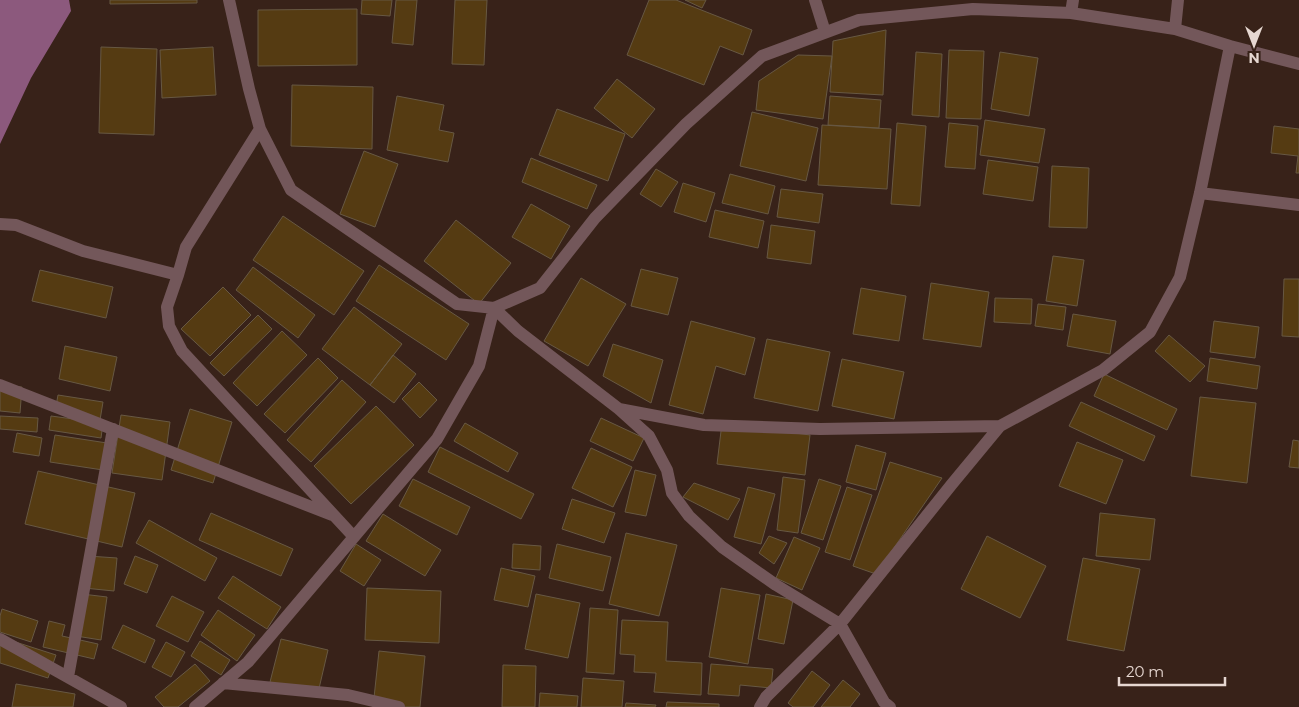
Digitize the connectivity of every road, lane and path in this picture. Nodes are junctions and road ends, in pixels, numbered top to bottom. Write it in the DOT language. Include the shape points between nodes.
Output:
graph roads {
  1 [pos="229,0"];
  2 [pos="814,0"];
  3 [pos="1073,0"];
  4 [pos="1178,0"];
  5 [pos="1070,13"];
  6 [pos="1175,30"];
  7 [pos="825,32"];
  8 [pos="1230,46"];
  9 [pos="1299,64"];
  10 [pos="260,129"];
  11 [pos="1200,193"];
  12 [pos="1299,205"];
  13 [pos="0,224"];
  14 [pos="178,276"];
  15 [pos="494,308"];
  16 [pos="0,385"];
  17 [pos="619,409"];
  18 [pos="1000,426"];
  19 [pos="113,429"];
  20 [pos="335,516"];
  21 [pos="354,537"];
  22 [pos="840,624"];
  23 [pos="0,639"];
  24 [pos="68,677"];
  25 [pos="223,683"];
  26 [pos="886,705"];
  27 [pos="121,707"];
  28 [pos="195,707"];
  29 [pos="399,707"];
  30 [pos="760,707"];
  1 -- 10 [label="street"];
  2 -- 7 [label="street"];
  3 -- 5 [label="street"];
  4 -- 6 [label="street"];
  5 -- 6 [label="street"];
  5 -- 7 [label="street" via="973,9 858,20"];
  6 -- 8 [label="street"];
  7 -- 15 [label="street" via="762,56 686,124 595,218 540,288"];
  8 -- 9 [label="street"];
  8 -- 11 [label="street"];
  10 -- 14 [label="street" via="186,247"];
  10 -- 15 [label="street" via="290,190 457,304"];
  11 -- 12 [label="street"];
  11 -- 18 [label="street" via="1180,277 1150,332 1103,370"];
  13 -- 14 [label="street" via="16,225 83,251"];
  14 -- 20 [label="street" via="167,307 168,326 182,351"];
  15 -- 17 [label="street" via="518,331"];
  15 -- 21 [label="street" via="479,366 437,439"];
  16 -- 19 [label="street"];
  17 -- 18 [label="street" via="704,425 820,429"];
  17 -- 22 [label="street" via="649,436 667,470 672,493 689,516 722,547 776,586"];
  18 -- 22 [label="street"];
  19 -- 20 [label="street"];
  19 -- 24 [label="street"];
  20 -- 21 [label="street"];
  21 -- 25 [label="street" via="248,662"];
  22 -- 26 [label="street"];
  22 -- 30 [label="street" via="766,697"];
  23 -- 24 [label="street"];
  24 -- 27 [label="street"];
  25 -- 28 [label="street"];
  25 -- 29 [label="street" via="348,695"];
}
